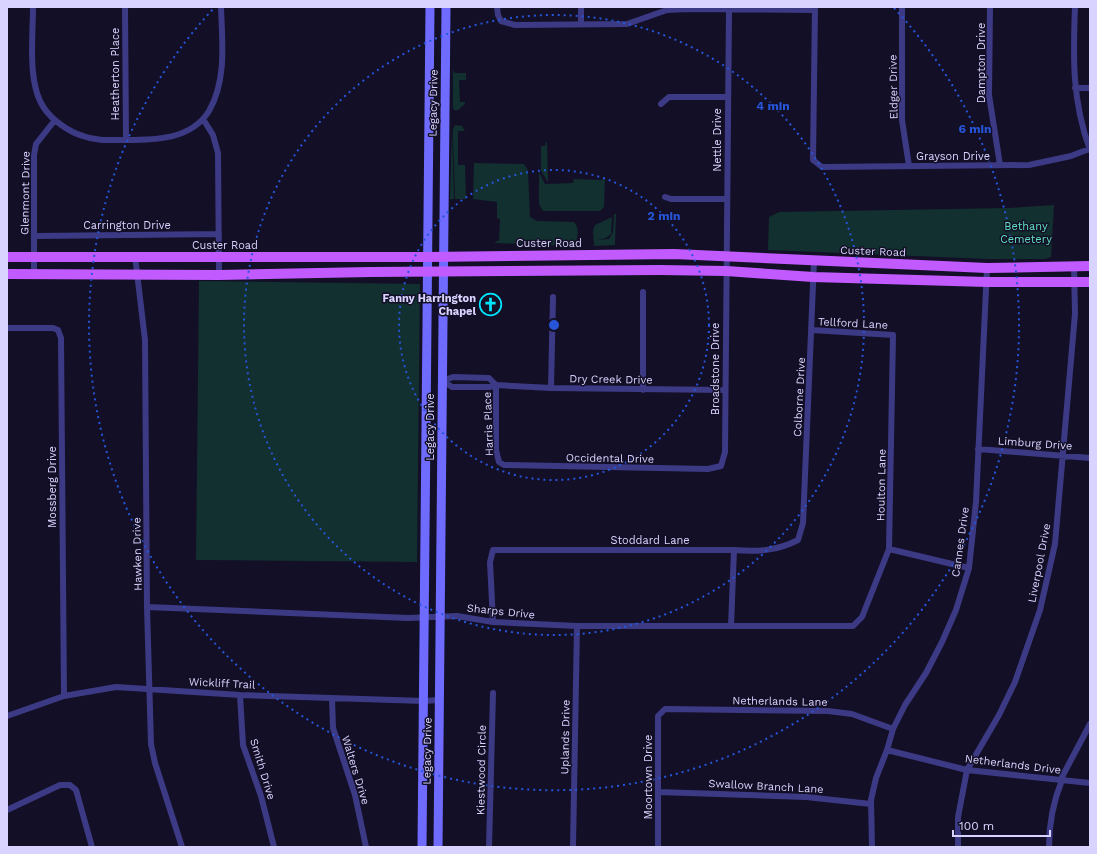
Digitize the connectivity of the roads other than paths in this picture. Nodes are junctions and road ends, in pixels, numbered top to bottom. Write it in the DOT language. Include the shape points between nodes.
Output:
graph roads {
  1 [pos="33,7"];
  2 [pos="125,7"];
  3 [pos="221,7"];
  4 [pos="430,7"];
  5 [pos="446,7"];
  6 [pos="497,7"];
  7 [pos="582,7"];
  8 [pos="902,7"];
  9 [pos="990,7"];
  10 [pos="1075,7"];
  11 [pos="815,8"];
  12 [pos="667,9"];
  13 [pos="729,10"];
  14 [pos="581,24"];
  15 [pos="1076,88"];
  16 [pos="1090,88"];
  17 [pos="727,97"];
  18 [pos="661,104"];
  19 [pos="203,119"];
  20 [pos="428,119"];
  21 [pos="445,119"];
  22 [pos="55,120"];
  23 [pos="126,140"];
  24 [pos="1090,149"];
  25 [pos="1000,165"];
  26 [pos="909,166"];
  27 [pos="665,197"];
  28 [pos="727,199"];
  29 [pos="219,234"];
  30 [pos="35,236"];
  31 [pos="585,255"];
  32 [pos="35,256"];
  33 [pos="135,256"];
  34 [pos="316,256"];
  35 [pos="443,256"];
  36 [pos="7,257"];
  37 [pos="219,257"];
  38 [pos="427,257"];
  39 [pos="726,258"];
  40 [pos="814,261"];
  41 [pos="1074,266"];
  42 [pos="1090,266"];
  43 [pos="987,268"];
  44 [pos="428,271"];
  45 [pos="442,271"];
  46 [pos="585,271"];
  47 [pos="726,271"];
  48 [pos="317,272"];
  49 [pos="7,274"];
  50 [pos="34,274"];
  51 [pos="219,274"];
  52 [pos="137,275"];
  53 [pos="813,277"];
  54 [pos="987,282"];
  55 [pos="1090,282"];
  56 [pos="1076,283"];
  57 [pos="643,292"];
  58 [pos="553,296"];
  59 [pos="7,328"];
  60 [pos="812,330"];
  61 [pos="893,335"];
  62 [pos="426,381"];
  63 [pos="443,382"];
  64 [pos="496,385"];
  65 [pos="551,388"];
  66 [pos="643,390"];
  67 [pos="725,390"];
  68 [pos="978,449"];
  69 [pos="1064,455"];
  70 [pos="1090,458"];
  71 [pos="499,462"];
  72 [pos="720,466"];
  73 [pos="800,535"];
  74 [pos="888,549"];
  75 [pos="734,550"];
  76 [pos="968,568"];
  77 [pos="147,607"];
  78 [pos="424,617"];
  79 [pos="440,617"];
  80 [pos="493,622"];
  81 [pos="576,626"];
  82 [pos="731,626"];
  83 [pos="853,626"];
  84 [pos="149,689"];
  85 [pos="493,692"];
  86 [pos="240,695"];
  87 [pos="64,696"];
  88 [pos="332,698"];
  89 [pos="439,700"];
  90 [pos="424,701"];
  91 [pos="665,709"];
  92 [pos="7,716"];
  93 [pos="1090,724"];
  94 [pos="893,729"];
  95 [pos="887,750"];
  96 [pos="967,770"];
  97 [pos="1062,780"];
  98 [pos="1090,783"];
  99 [pos="658,792"];
  100 [pos="872,804"];
  101 [pos="7,810"];
  102 [pos="92,847"];
  103 [pos="182,847"];
  104 [pos="274,847"];
  105 [pos="366,847"];
  106 [pos="422,847"];
  107 [pos="438,847"];
  108 [pos="489,847"];
  109 [pos="573,847"];
  110 [pos="658,847"];
  111 [pos="872,847"];
  112 [pos="958,847"];
  113 [pos="1049,847"];
  1 -- 22 [label="street" via="34,79 44,108"];
  2 -- 23 [label="street, Heatherton Place"];
  3 -- 19 [label="street" via="220,82 215,99"];
  4 -- 20 [label="main road, Legacy Drive"];
  5 -- 21 [label="main road, Legacy Drive"];
  6 -- 14 [label="street" via="501,21 515,25"];
  7 -- 14 [label="street"];
  8 -- 26 [label="street, Eldger Drive" via="902,120"];
  9 -- 25 [label="street, Dampton Drive" via="989,95"];
  10 -- 15 [label="street" via="1073,60"];
  11 -- 13 [label="street"];
  11 -- 26 [label="street, Grayson Drive" via="813,160 822,167"];
  12 -- 13 [label="street"];
  12 -- 14 [label="street" via="627,24"];
  13 -- 17 [label="street, Nettle Drive"];
  15 -- 16 [label="street"];
  15 -- 24 [label="street" via="1076,97"];
  17 -- 18 [label="street" via="669,97"];
  17 -- 28 [label="street, Nettle Drive"];
  19 -- 23 [label="street" via="184,132 163,139"];
  19 -- 29 [label="street" via="213,135 218,153"];
  20 -- 21 [label="main road"];
  20 -- 38 [label="main road, Legacy Drive"];
  21 -- 35 [label="main road, Legacy Drive"];
  22 -- 23 [label="street" via="84,137"];
  22 -- 30 [label="street, Glenmont Drive" via="36,144 34,155"];
  24 -- 25 [label="street, Grayson Drive" via="1029,165"];
  25 -- 26 [label="street, Grayson Drive"];
  27 -- 28 [label="street"];
  28 -- 39 [label="street, Nettle Drive"];
  29 -- 30 [label="street, Carrington Drive"];
  29 -- 37 [label="street"];
  30 -- 32 [label="street, Glenmont Drive"];
  31 -- 35 [label="main road, Custer Road"];
  31 -- 39 [label="main road, Custer Road" via="674,254"];
  31 -- 46 [label="main road"];
  32 -- 33 [label="main road, Custer Road"];
  32 -- 36 [label="main road, Custer Road"];
  32 -- 50 [label="street, Glenmont Drive"];
  33 -- 37 [label="main road, Custer Road"];
  33 -- 52 [label="street, Hawken Drive"];
  34 -- 37 [label="main road, Custer Road"];
  34 -- 38 [label="main road, Custer Road"];
  34 -- 48 [label="main road"];
  35 -- 38 [label="main road, Custer Road"];
  35 -- 45 [label="main road, Legacy Drive"];
  37 -- 51 [label="street"];
  38 -- 44 [label="main road, Legacy Drive"];
  39 -- 40 [label="main road, Custer Road"];
  39 -- 47 [label="street, Nettle Drive"];
  40 -- 43 [label="main road, Custer Road"];
  40 -- 53 [label="street, Colborne Drive"];
  41 -- 42 [label="main road, Custer Road"];
  41 -- 43 [label="main road, Custer Road"];
  41 -- 56 [label="street, Liverpool Drive"];
  43 -- 54 [label="street, Cannes Drive"];
  44 -- 45 [label="main road"];
  44 -- 48 [label="main road"];
  44 -- 62 [label="main road, Legacy Drive"];
  45 -- 46 [label="main road"];
  45 -- 63 [label="main road, Legacy Drive"];
  46 -- 47 [label="main road"];
  47 -- 53 [label="main road"];
  47 -- 67 [label="street, Broadstone Drive"];
  48 -- 51 [label="main road"];
  49 -- 50 [label="main road"];
  50 -- 52 [label="main road"];
  51 -- 52 [label="main road"];
  52 -- 77 [label="street, Hawken Drive" via="145,340"];
  53 -- 54 [label="main road"];
  53 -- 60 [label="street, Colborne Drive"];
  54 -- 56 [label="main road"];
  54 -- 68 [label="street, Cannes Drive"];
  55 -- 56 [label="main road"];
  56 -- 69 [label="street, Liverpool Drive"];
  57 -- 66 [label="street"];
  58 -- 65 [label="street"];
  59 -- 87 [label="street, Mossberg Drive" via="53,328 58,330 61,338"];
  60 -- 61 [label="street, Tellford Lane"];
  60 -- 73 [label="street, Colborne Drive" via="803,523"];
  61 -- 74 [label="street, Houlton Lane"];
  62 -- 63 [label="main road"];
  62 -- 78 [label="main road, Legacy Drive"];
  63 -- 64 [label="street, Dry Creek Drive" via="452,387"];
  63 -- 64 [label="street, Dry Creek Drive" via="453,377 489,378"];
  63 -- 79 [label="main road, Legacy Drive"];
  64 -- 65 [label="street, Dry Creek Drive"];
  64 -- 71 [label="street, Harris Place" via="496,450"];
  65 -- 66 [label="street, Dry Creek Drive"];
  66 -- 67 [label="street, Dry Creek Drive"];
  67 -- 72 [label="street, Broadstone Drive" via="725,452"];
  68 -- 69 [label="street, Limburg Drive"];
  68 -- 76 [label="street, Cannes Drive" via="976,502"];
  69 -- 70 [label="street, Limburg Drive"];
  69 -- 96 [label="street, Liverpool Drive" via="1055,544 1040,610 1015,682"];
  71 -- 72 [label="street, Occidental Drive" via="512,466 708,469"];
  73 -- 75 [label="street, Stoddard Lane" via="798,540 784,548 758,552"];
  74 -- 76 [label="street"];
  74 -- 83 [label="street, Houlton Lane" via="862,617"];
  75 -- 80 [label="street, Stoddard Lane" via="493,550 490,562"];
  75 -- 82 [label="street"];
  76 -- 94 [label="street, Cannes Drive" via="956,610 942,642"];
  77 -- 78 [label="street, Sharps Drive"];
  77 -- 84 [label="street, Hawken Drive"];
  78 -- 79 [label="street, Sharps Drive"];
  78 -- 90 [label="main road, Legacy Drive"];
  79 -- 80 [label="street, Sharps Drive" via="457,616"];
  79 -- 89 [label="main road, Legacy Drive"];
  80 -- 81 [label="street, Sharps Drive"];
  81 -- 82 [label="street, Sharps Drive"];
  81 -- 109 [label="street, Uplands Drive"];
  82 -- 83 [label="street, Sharps Drive"];
  84 -- 86 [label="street, Wickliff Trail"];
  84 -- 87 [label="street, Wickliff Trail" via="116,687"];
  84 -- 103 [label="street, Hawken Drive" via="152,754"];
  85 -- 108 [label="street, Kiestwood Circle"];
  86 -- 88 [label="street, Wickliff Trail"];
  86 -- 104 [label="street, Smith Drive" via="243,745"];
  87 -- 92 [label="street, Wickliff Trail"];
  88 -- 90 [label="street, Wickliff Trail"];
  88 -- 105 [label="street, Walters Drive" via="333,728 355,795"];
  89 -- 90 [label="street, Wickliff Trail"];
  89 -- 107 [label="main road, Legacy Drive"];
  90 -- 106 [label="main road, Legacy Drive"];
  91 -- 94 [label="street, Netherlands Lane" via="828,711 852,714"];
  91 -- 99 [label="street, Moortown Drive" via="658,716"];
  93 -- 97 [label="street"];
  94 -- 95 [label="street, Cannes Drive"];
  95 -- 96 [label="street, Netherlands Drive"];
  95 -- 100 [label="street, Cannes Drive" via="876,778"];
  96 -- 97 [label="street, Netherlands Drive"];
  96 -- 112 [label="street, Liverpool Drive" via="958,817"];
  97 -- 98 [label="street, Netherlands Drive"];
  97 -- 113 [label="street" via="1050,815"];
  99 -- 100 [label="street, Swallow Branch Lane" via="798,796"];
  99 -- 110 [label="street, Moortown Drive"];
  100 -- 111 [label="street, Cannes Drive"];
  101 -- 102 [label="street" via="60,785 70,785 76,790"];
}
